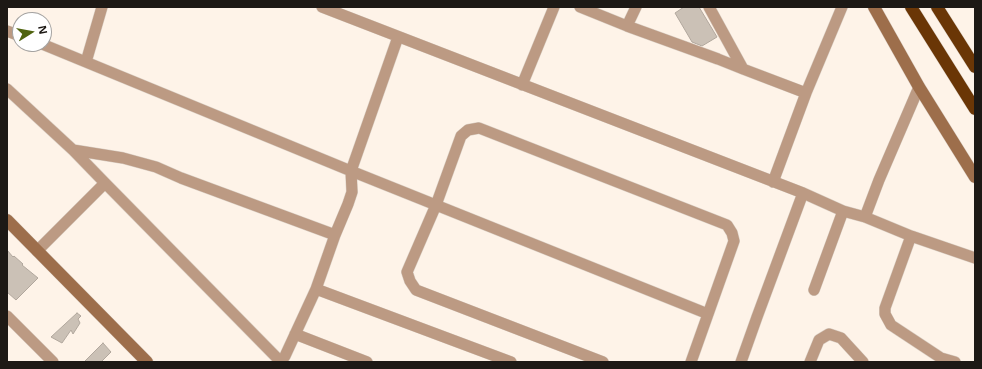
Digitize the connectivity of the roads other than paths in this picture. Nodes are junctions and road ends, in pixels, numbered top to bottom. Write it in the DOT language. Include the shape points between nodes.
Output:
graph roads {
  1 [pos="102,7"];
  2 [pos="322,7"];
  3 [pos="580,7"];
  4 [pos="636,7"];
  5 [pos="708,7"];
  6 [pos="842,7"];
  7 [pos="874,7"];
  8 [pos="911,7"];
  9 [pos="937,7"];
  10 [pos="550,8"];
  11 [pos="627,26"];
  12 [pos="398,37"];
  13 [pos="52,48"];
  14 [pos="86,62"];
  15 [pos="975,67"];
  16 [pos="743,69"];
  17 [pos="522,85"];
  18 [pos="919,87"];
  19 [pos="7,89"];
  20 [pos="806,93"];
  21 [pos="975,109"];
  22 [pos="73,150"];
  23 [pos="351,171"];
  24 [pos="975,177"];
  25 [pos="773,182"];
  26 [pos="105,183"];
  27 [pos="803,194"];
  28 [pos="436,205"];
  29 [pos="843,211"];
  30 [pos="865,217"];
  31 [pos="7,220"];
  32 [pos="335,235"];
  33 [pos="911,236"];
  34 [pos="37,251"];
  35 [pos="975,258"];
  36 [pos="316,289"];
  37 [pos="814,290"];
  38 [pos="708,314"];
  39 [pos="10,321"];
  40 [pos="295,334"];
  41 [pos="943,360"];
  42 [pos="53,362"];
  43 [pos="147,362"];
  44 [pos="367,362"];
  45 [pos="511,362"];
  46 [pos="603,362"];
  47 [pos="691,362"];
  48 [pos="741,362"];
  49 [pos="810,362"];
  50 [pos="863,362"];
  51 [pos="955,362"];
  1 -- 14 [label="street"];
  2 -- 12 [label="street"];
  3 -- 11 [label="street"];
  4 -- 11 [label="street"];
  5 -- 16 [label="street"];
  6 -- 20 [label="street"];
  7 -- 18 [label="main road"];
  8 -- 21 [label="highway"];
  9 -- 15 [label="highway"];
  10 -- 17 [label="street"];
  11 -- 16 [label="street"];
  12 -- 17 [label="street"];
  12 -- 23 [label="street"];
  13 -- 14 [label="street"];
  14 -- 23 [label="street"];
  16 -- 20 [label="street"];
  17 -- 25 [label="street"];
  18 -- 24 [label="main road"];
  18 -- 30 [label="street"];
  19 -- 22 [label="street"];
  20 -- 25 [label="street"];
  22 -- 26 [label="street"];
  22 -- 32 [label="street" via="123,158 156,167"];
  23 -- 28 [label="street"];
  23 -- 32 [label="street" via="352,192"];
  25 -- 27 [label="street"];
  26 -- 34 [label="street"];
  26 -- 40 [label="street" via="281,362"];
  27 -- 29 [label="street"];
  27 -- 48 [label="street"];
  28 -- 38 [label="street"];
  28 -- 38 [label="street" via="461,136 468,130 479,128 727,225 734,241"];
  28 -- 46 [label="street" via="408,272 416,290"];
  29 -- 30 [label="street"];
  29 -- 37 [label="street"];
  30 -- 33 [label="street"];
  31 -- 34 [label="main road"];
  32 -- 36 [label="street"];
  33 -- 35 [label="street"];
  33 -- 41 [label="street" via="885,314 891,325"];
  34 -- 43 [label="main road"];
  36 -- 40 [label="street"];
  36 -- 45 [label="street"];
  38 -- 47 [label="street"];
  39 -- 42 [label="street"];
  40 -- 44 [label="street"];
  41 -- 51 [label="street"];
  49 -- 50 [label="street" via="819,340 829,334 841,338"];
}
